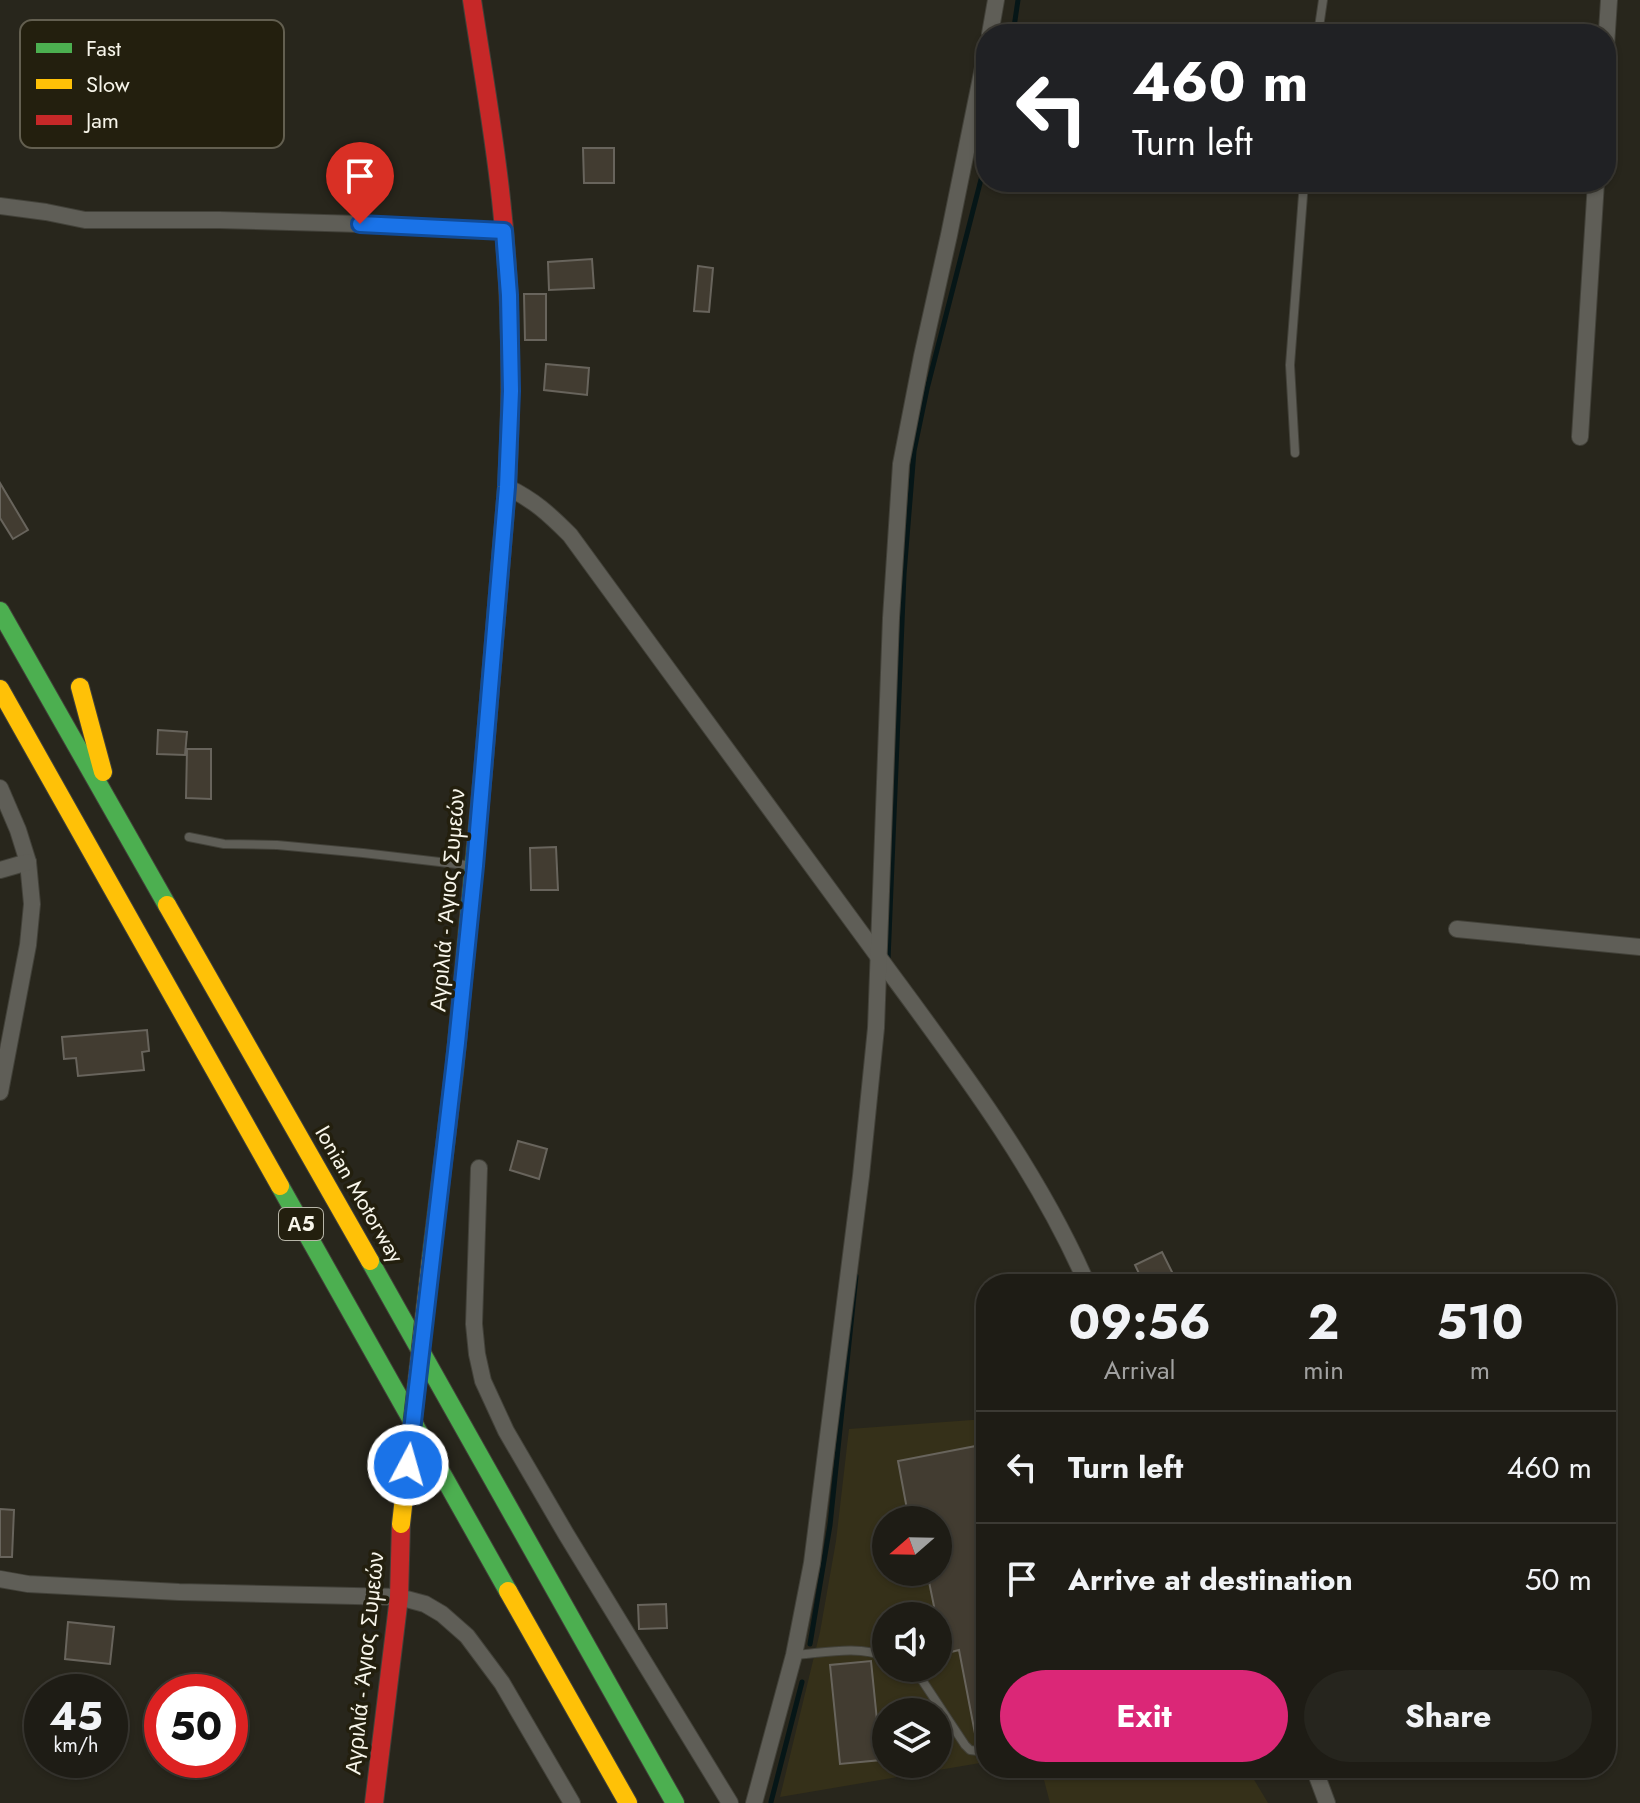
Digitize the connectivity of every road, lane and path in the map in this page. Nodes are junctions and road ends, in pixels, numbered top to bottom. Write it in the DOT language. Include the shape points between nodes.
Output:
graph roads {
  1 [pos="472,0"];
  2 [pos="996,0"];
  3 [pos="1323,0"];
  4 [pos="1609,0"];
  5 [pos="992,24"];
  6 [pos="1319,24"];
  7 [pos="1607,24"];
  8 [pos="976,102"];
  9 [pos="1303,192"];
  10 [pos="1595,192"];
  11 [pos="0,206"];
  12 [pos="504,231"];
  13 [pos="1580,437"];
  14 [pos="1295,453"];
  15 [pos="507,487"];
  16 [pos="0,611"];
  17 [pos="80,687"];
  18 [pos="0,689"];
  19 [pos="0,788"];
  20 [pos="115,816"];
  21 [pos="189,837"];
  22 [pos="28,862"];
  23 [pos="475,866"];
  24 [pos="0,870"];
  25 [pos="1457,929"];
  26 [pos="1640,947"];
  27 [pos="879,958"];
  28 [pos="0,1092"];
  29 [pos="479,1168"];
  30 [pos="1083,1274"];
  31 [pos="0,1579"];
  32 [pos="399,1597"];
  33 [pos="872,1652"];
  34 [pos="794,1655"];
  35 [pos="923,1682"];
  36 [pos="976,1751"];
  37 [pos="1318,1778"];
  38 [pos="374,1803"];
  39 [pos="572,1803"];
  40 [pos="628,1803"];
  41 [pos="675,1803"];
  42 [pos="730,1803"];
  43 [pos="754,1803"];
  44 [pos="1327,1803"];
  1 -- 12 [label="main road, Αγριλιά - Άγιος Συμεών"];
  2 -- 5 [label="street"];
  3 -- 6 [label="lane"];
  4 -- 7 [label="street"];
  8 -- 27 [label="street" via="901,464"];
  9 -- 14 [label="lane" via="1290,365"];
  10 -- 13 [label="street"];
  11 -- 12 [label="street" via="85,220"];
  12 -- 15 [label="main road, Αγριλιά - Άγιος Συμεών" via="511,391"];
  15 -- 23 [label="main road, Αγριλιά - Άγιος Συμεών"];
  15 -- 27 [label="street" via="545,509 570,535"];
  16 -- 20 [label="main road, Ionian Motorway / Α5"];
  17 -- 20 [label="main road"];
  18 -- 40 [label="main road, Α5"];
  19 -- 22 [label="street"];
  20 -- 41 [label="main road, Ionian Motorway / Α5"];
  21 -- 23 [label="lane"];
  22 -- 24 [label="street"];
  22 -- 28 [label="street" via="28,945"];
  23 -- 32 [label="main road, Αγριλιά - Άγιος Συμεών, bridge" via="401,1524"];
  25 -- 26 [label="street"];
  27 -- 30 [label="street" via="1015,1153"];
  27 -- 34 [label="street" via="851,1256 812,1563"];
  29 -- 42 [label="street" via="474,1324 483,1381 566,1534"];
  31 -- 32 [label="street" via="179,1592"];
  32 -- 38 [label="main road, Αγριλιά - Άγιος Συμεών"];
  32 -- 39 [label="street" via="425,1604 467,1636 502,1683"];
  33 -- 34 [label="lane"];
  34 -- 43 [label="street"];
  35 -- 36 [label="lane" via="965,1745"];
  37 -- 44 [label="street"];
}
